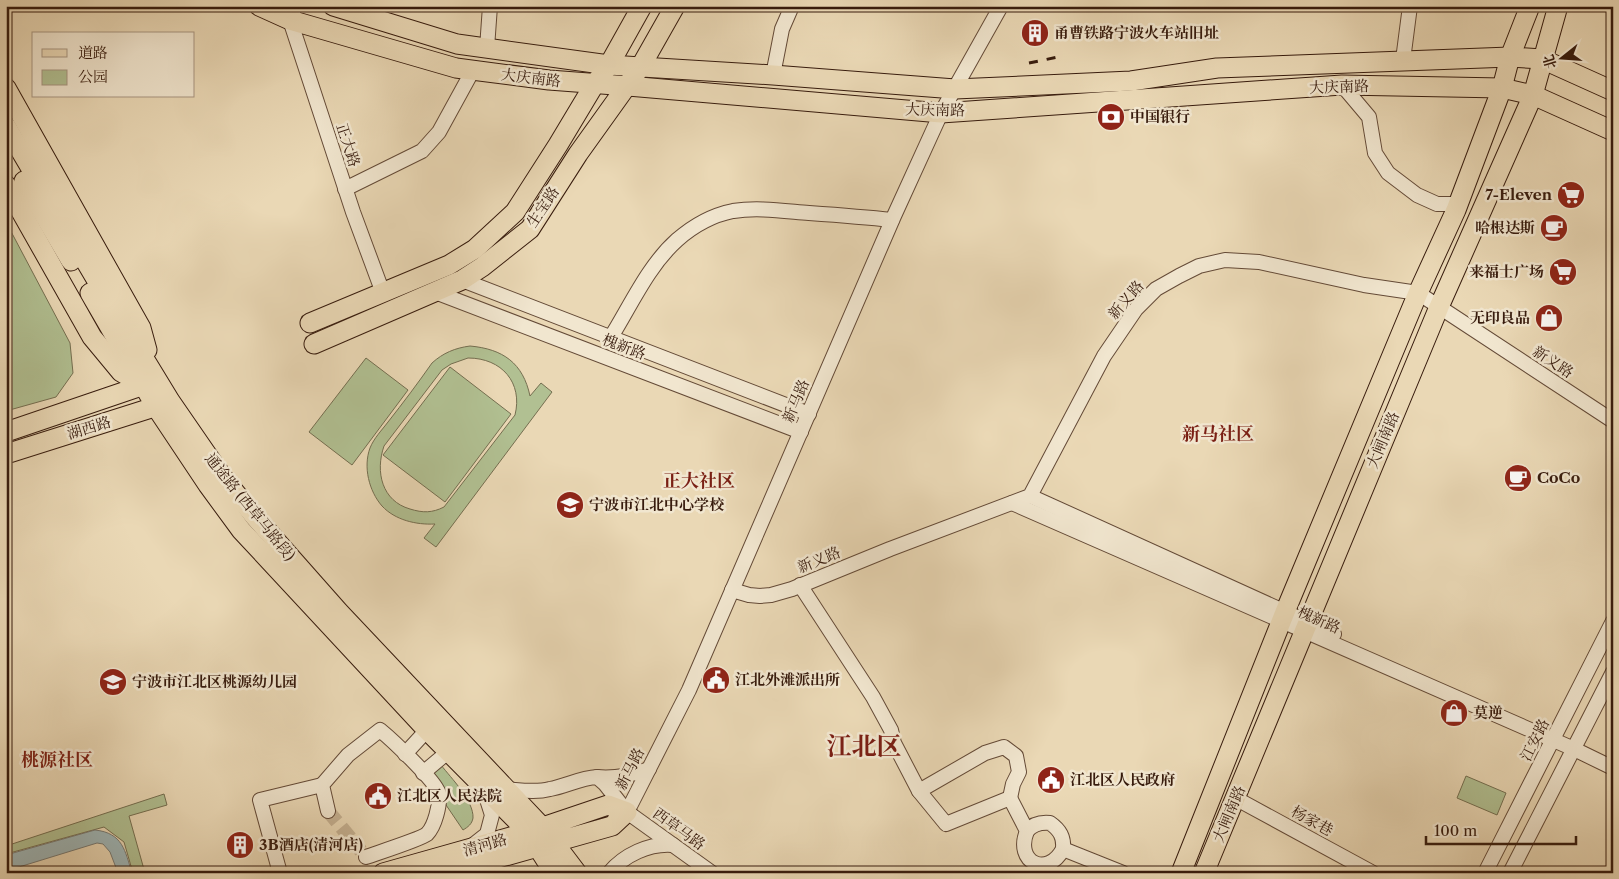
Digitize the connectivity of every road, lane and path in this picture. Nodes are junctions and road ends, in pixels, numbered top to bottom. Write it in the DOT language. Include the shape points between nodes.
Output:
graph roads {
  1 [pos="258,6"];
  2 [pos="333,6"];
  3 [pos="490,6"];
  4 [pos="642,6"];
  5 [pos="675,6"];
  6 [pos="792,6"];
  7 [pos="1001,6"];
  8 [pos="1410,6"];
  9 [pos="1530,6"];
  10 [pos="1558,7"];
  11 [pos="293,13"];
  12 [pos="487,48"];
  13 [pos="1510,57"];
  14 [pos="1542,59"];
  15 [pos="1403,60"];
  16 [pos="609,65"];
  17 [pos="641,66"];
  18 [pos="473,70"];
  19 [pos="773,74"];
  20 [pos="594,85"];
  21 [pos="1342,85"];
  22 [pos="628,86"];
  23 [pos="6,88"];
  24 [pos="1502,88"];
  25 [pos="954,89"];
  26 [pos="1613,91"];
  27 [pos="1533,95"];
  28 [pos="941,113"];
  29 [pos="6,126"];
  30 [pos="1613,131"];
  31 [pos="6,150"];
  32 [pos="6,185"];
  33 [pos="345,189"];
  34 [pos="1458,204"];
  35 [pos="892,220"];
  36 [pos="462,280"];
  37 [pos="435,292"];
  38 [pos="383,293"];
  39 [pos="1418,294"];
  40 [pos="1439,307"];
  41 [pos="310,323"];
  42 [pos="611,338"];
  43 [pos="314,344"];
  44 [pos="151,378"];
  45 [pos="163,404"];
  46 [pos="809,414"];
  47 [pos="1613,420"];
  48 [pos="6,432"];
  49 [pos="801,432"];
  50 [pos="6,454"];
  51 [pos="1030,496"];
  52 [pos="1012,503"];
  53 [pos="800,585"];
  54 [pos="732,590"];
  55 [pos="1283,616"];
  56 [pos="1613,621"];
  57 [pos="1306,627"];
  58 [pos="1613,672"];
  59 [pos="428,730"];
  60 [pos="1555,738"];
  61 [pos="1576,747"];
  62 [pos="449,751"];
  63 [pos="405,754"];
  64 [pos="1613,760"];
  65 [pos="1613,768"];
  66 [pos="649,769"];
  67 [pos="423,773"];
  68 [pos="597,777"];
  69 [pos="482,784"];
  70 [pos="322,785"];
  71 [pos="505,789"];
  72 [pos="919,791"];
  73 [pos="1010,798"];
  74 [pos="1236,798"];
  75 [pos="328,811"];
  76 [pos="627,812"];
  77 [pos="1027,831"];
  78 [pos="540,838"];
  79 [pos="673,845"];
  80 [pos="1063,849"];
  81 [pos="467,850"];
  82 [pos="280,873"];
  83 [pos="378,873"];
  84 [pos="383,873"];
  85 [pos="444,873"];
  86 [pos="554,873"];
  87 [pos="577,873"];
  88 [pos="609,873"];
  89 [pos="712,873"];
  90 [pos="1123,873"];
  91 [pos="1181,873"];
  92 [pos="1204,873"];
  93 [pos="1373,873"];
  94 [pos="1485,873"];
  95 [pos="1510,873"];
  1 -- 11 [label="main road, 大庆南路"];
  2 -- 12 [label="main road, 大庆南路" via="456,44"];
  3 -- 12 [label="street"];
  4 -- 16 [label="main road, 生宝路"];
  5 -- 17 [label="main road, 生宝路"];
  6 -- 19 [label="street" via="782,29"];
  7 -- 25 [label="street, 新马路"];
  8 -- 15 [label="street"];
  9 -- 13 [label="main road, 大闸南路"];
  10 -- 14 [label="main road, 大闸南路"];
  11 -- 18 [label="main road, 大庆南路" via="456,68"];
  11 -- 33 [label="street, 正大路"];
  12 -- 16 [label="main road, 大庆南路"];
  13 -- 14 [label="main road, 大庆南路"];
  13 -- 15 [label="main road, 大庆南路"];
  13 -- 24 [label="main road, 大闸南路"];
  14 -- 26 [label="main road, 大庆南路"];
  14 -- 27 [label="main road, 大闸南路"];
  15 -- 25 [label="main road, 大庆南路" via="1217,68 1131,81"];
  16 -- 17 [label="main road, 大庆南路"];
  16 -- 20 [label="main road, 生宝路"];
  17 -- 19 [label="main road, 大庆南路"];
  17 -- 22 [label="main road, 生宝路"];
  18 -- 20 [label="main road, 大庆南路"];
  18 -- 33 [label="street" via="439,132 422,151"];
  19 -- 25 [label="main road, 大庆南路"];
  20 -- 22 [label="main road, 大庆南路"];
  20 -- 38 [label="main road, 生宝路" via="515,212 475,249 449,265"];
  21 -- 24 [label="main road, 大庆南路"];
  21 -- 28 [label="main road, 大庆南路"];
  21 -- 34 [label="street" via="1369,117 1375,153 1388,173 1418,195 1437,204"];
  22 -- 28 [label="main road, 大庆南路"];
  22 -- 36 [label="main road, 生宝路" via="578,154 530,229"];
  23 -- 44 [label="main road" via="141,328"];
  24 -- 27 [label="main road, 大庆南路"];
  24 -- 34 [label="main road, 大闸南路"];
  25 -- 28 [label="street, 新马路"];
  27 -- 30 [label="main road, 大庆南路"];
  27 -- 40 [label="main road, 大闸南路"];
  28 -- 35 [label="street, 新马路"];
  29 -- 44 [label="main road, 通途路 (西草马路段)"];
  31 -- 44 [label="main road, 通途路 (西草马路段)"];
  32 -- 44 [label="main road" via="92,337 121,372"];
  33 -- 38 [label="street, 正大路"];
  34 -- 39 [label="main road, 大闸南路"];
  35 -- 42 [label="street" via="747,209 717,216 687,232 666,252"];
  35 -- 46 [label="street, 新马路"];
  36 -- 37 [label="main road, 生宝路"];
  36 -- 42 [label="street, 槐新路"];
  37 -- 43 [label="main road, 生宝路"];
  37 -- 49 [label="street, 槐新路"];
  38 -- 41 [label="main road, 生宝路"];
  39 -- 40 [label="street, 新义路"];
  39 -- 51 [label="street, 新义路" via="1259,262 1225,260 1199,266 1179,276 1156,289 1119,333"];
  39 -- 55 [label="main road, 大闸南路"];
  40 -- 47 [label="street, 新义路"];
  40 -- 57 [label="main road, 大闸南路"];
  42 -- 46 [label="street, 槐新路"];
  44 -- 45 [label="main road, 通途路 (西草马路段)"];
  44 -- 48 [label="main road, 湖西路"];
  45 -- 50 [label="main road, 湖西路"];
  45 -- 59 [label="main road, 通途路 (西草马路段)" via="208,485 242,530"];
  45 -- 71 [label="main road, 通途路 (西草马路段)" via="255,517 339,612"];
  46 -- 49 [label="street, 新马路"];
  49 -- 54 [label="street, 新马路"];
  51 -- 52 [label="street, 新义路"];
  51 -- 55 [label="street, 槐新路"];
  52 -- 53 [label="street, 新义路"];
  52 -- 55 [label="street, 槐新路"];
  53 -- 54 [label="street, 新义路" via="760,596"];
  53 -- 72 [label="street" via="873,697"];
  54 -- 66 [label="street, 新马路" via="689,690"];
  55 -- 57 [label="street, 槐新路"];
  55 -- 91 [label="main road, 大闸南路"];
  56 -- 60 [label="street, 江安路"];
  57 -- 60 [label="street, 槐新路"];
  57 -- 74 [label="main road, 大闸南路"];
  58 -- 61 [label="street"];
  59 -- 62 [label="main road, 通途路 (西草马路段)"];
  59 -- 63 [label="street"];
  60 -- 61 [label="street, 槐新路"];
  60 -- 94 [label="street, 江安路"];
  61 -- 64 [label="street, 槐新路"];
  61 -- 65 [label="street, 槐新路"];
  61 -- 95 [label="street"];
  62 -- 67 [label="street"];
  62 -- 69 [label="main road, 通途路 (西草马路段)"];
  63 -- 67 [label="street"];
  63 -- 70 [label="street" via="380,730 348,755"];
  66 -- 68 [label="street" via="621,776"];
  66 -- 76 [label="street, 新马路"];
  67 -- 83 [label="street" via="439,794 436,820 426,835 364,854"];
  68 -- 71 [label="street" via="541,791"];
  68 -- 76 [label="street, 西草马路"];
  69 -- 78 [label="main road, 通途路 (西草马路段)"];
  69 -- 81 [label="street" via="492,815 487,834"];
  70 -- 75 [label="street"];
  70 -- 82 [label="street" via="260,800"];
  71 -- 78 [label="main road, 通途路 (西草马路段)"];
  72 -- 73 [label="street" via="946,824"];
  72 -- 73 [label="street" via="985,753 1004,747 1016,756 1019,772"];
  73 -- 77 [label="street"];
  74 -- 92 [label="main road, 大闸南路"];
  74 -- 93 [label="street, 杨家巷"];
  76 -- 78 [label="main road" via="612,826"];
  76 -- 79 [label="street, 西草马路"];
  77 -- 80 [label="street" via="1037,823 1050,823 1061,834"];
  77 -- 80 [label="street" via="1023,849 1036,863 1045,865 1053,862"];
  78 -- 81 [label="main road, 清河路"];
  78 -- 85 [label="main road, 清河路"];
  78 -- 86 [label="main road"];
  78 -- 87 [label="main road" via="570,862"];
  79 -- 88 [label="street" via="656,845 642,850 617,864"];
  79 -- 89 [label="street, 西草马路"];
  80 -- 90 [label="street"];
  81 -- 84 [label="main road, 清河路"];
}
